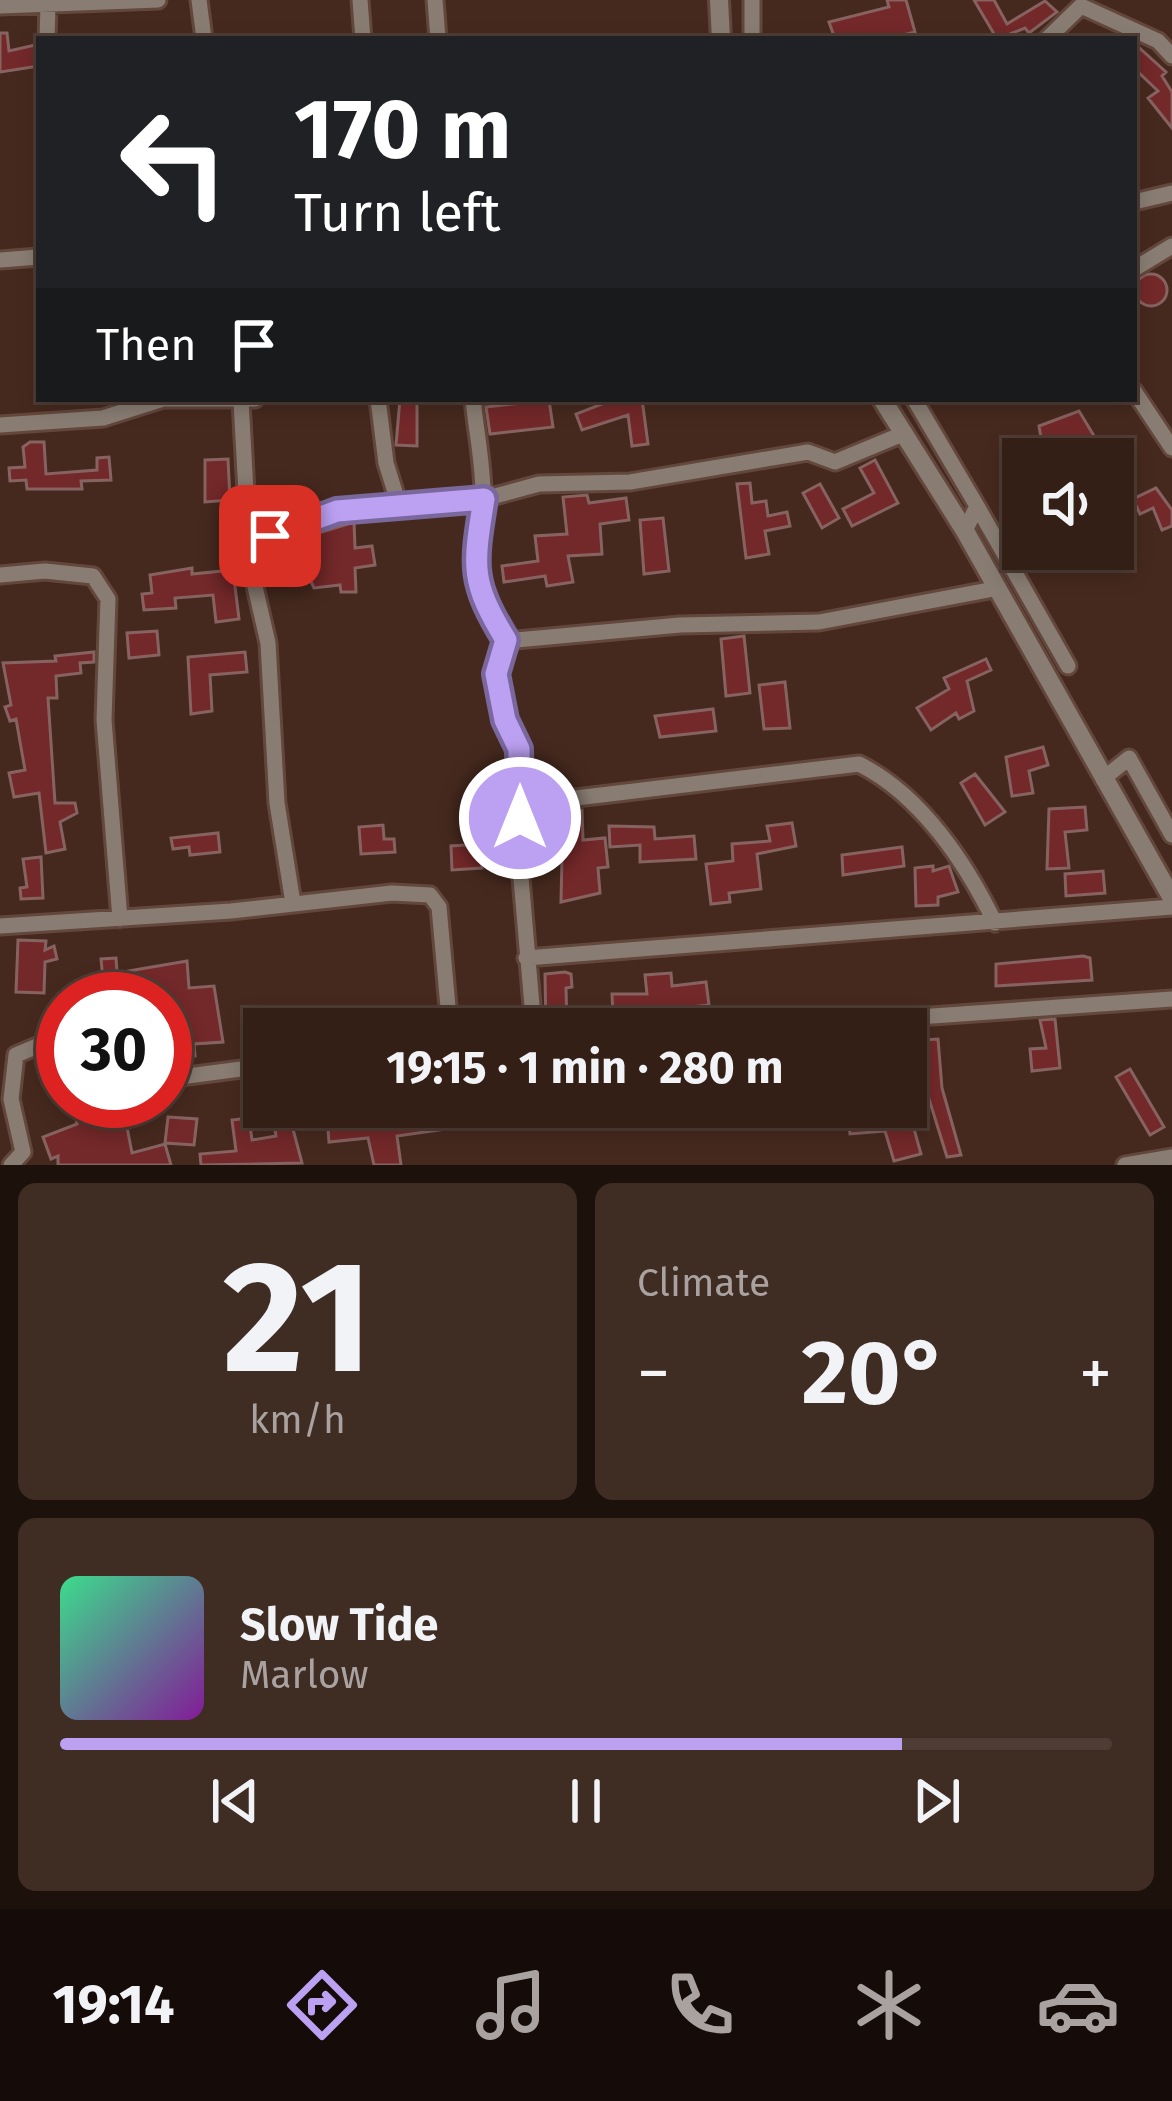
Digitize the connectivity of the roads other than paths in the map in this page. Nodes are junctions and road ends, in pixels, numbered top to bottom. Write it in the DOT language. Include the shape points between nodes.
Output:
graph roads {
  1 [pos="158,0"];
  2 [pos="199,0"];
  3 [pos="360,0"];
  4 [pos="435,0"];
  5 [pos="719,0"];
  6 [pos="752,0"];
  7 [pos="48,5"];
  8 [pos="0,6"];
  9 [pos="47,36"];
  10 [pos="204,36"];
  11 [pos="363,36"];
  12 [pos="438,36"];
  13 [pos="721,36"];
  14 [pos="752,36"];
  15 [pos="1050,36"];
  16 [pos="1172,56"];
  17 [pos="1172,193"];
  18 [pos="1137,201"];
  19 [pos="1172,246"];
  20 [pos="36,257"];
  21 [pos="0,260"];
  22 [pos="1137,267"];
  23 [pos="1137,396"];
  24 [pos="155,402"];
  25 [pos="248,402"];
  26 [pos="378,402"];
  27 [pos="473,402"];
  28 [pos="914,402"];
  29 [pos="893,416"];
  30 [pos="0,425"];
  31 [pos="1172,448"];
  32 [pos="484,499"];
  33 [pos="399,505"];
  34 [pos="977,506"];
  35 [pos="965,531"];
  36 [pos="250,566"];
  37 [pos="0,575"];
  38 [pos="994,589"];
  39 [pos="506,640"];
  40 [pos="1068,666"];
  41 [pos="1103,779"];
  42 [pos="522,794"];
  43 [pos="1172,835"];
  44 [pos="293,903"];
  45 [pos="1172,903"];
  46 [pos="121,919"];
  47 [pos="995,923"];
  48 [pos="0,926"];
  49 [pos="526,958"];
  50 [pos="1172,999"];
  51 [pos="448,1008"];
  52 [pos="532,1008"];
  53 [pos="927,1016"];
  54 [pos="36,1047"];
  55 [pos="243,1069"];
  56 [pos="192,1075"];
  57 [pos="1172,1157"];
  58 [pos="11,1165"];
  59 [pos="1125,1165"];
  1 -- 7 [label="street"];
  2 -- 10 [label="street"];
  3 -- 11 [label="street"];
  4 -- 12 [label="street"];
  5 -- 13 [label="street"];
  6 -- 14 [label="street"];
  7 -- 8 [label="street"];
  7 -- 9 [label="street"];
  15 -- 16 [label="street" via="1081,6 1158,41"];
  17 -- 18 [label="street"];
  19 -- 22 [label="street"];
  20 -- 21 [label="street"];
  23 -- 31 [label="street"];
  24 -- 30 [label="street" via="103,418"];
  25 -- 36 [label="street"];
  26 -- 33 [label="street"];
  27 -- 32 [label="street"];
  28 -- 34 [label="street"];
  29 -- 32 [label="street" via="836,462 808,452 630,482 508,488"];
  29 -- 35 [label="street"];
  32 -- 33 [label="street"];
  32 -- 39 [label="street" via="474,562 480,597"];
  33 -- 36 [label="street" via="295,523 270,536"];
  34 -- 35 [label="street"];
  34 -- 40 [label="street"];
  35 -- 38 [label="street"];
  36 -- 44 [label="street" via="268,643 277,803"];
  37 -- 46 [label="street" via="93,576 108,599 104,720"];
  38 -- 39 [label="street" via="842,620"];
  38 -- 41 [label="street"];
  39 -- 42 [label="street" via="496,674 519,749"];
  41 -- 43 [label="street" via="1129,758"];
  41 -- 45 [label="street"];
  42 -- 47 [label="street" via="576,798 860,764 935,828"];
  42 -- 49 [label="street"];
  44 -- 46 [label="street"];
  44 -- 51 [label="street" via="430,895 439,907"];
  45 -- 47 [label="street"];
  46 -- 48 [label="street"];
  47 -- 49 [label="street"];
  49 -- 52 [label="street"];
  50 -- 53 [label="street"];
  54 -- 58 [label="street" via="16,1055 11,1099 23,1152"];
  55 -- 56 [label="street"];
  57 -- 59 [label="street"];
}
